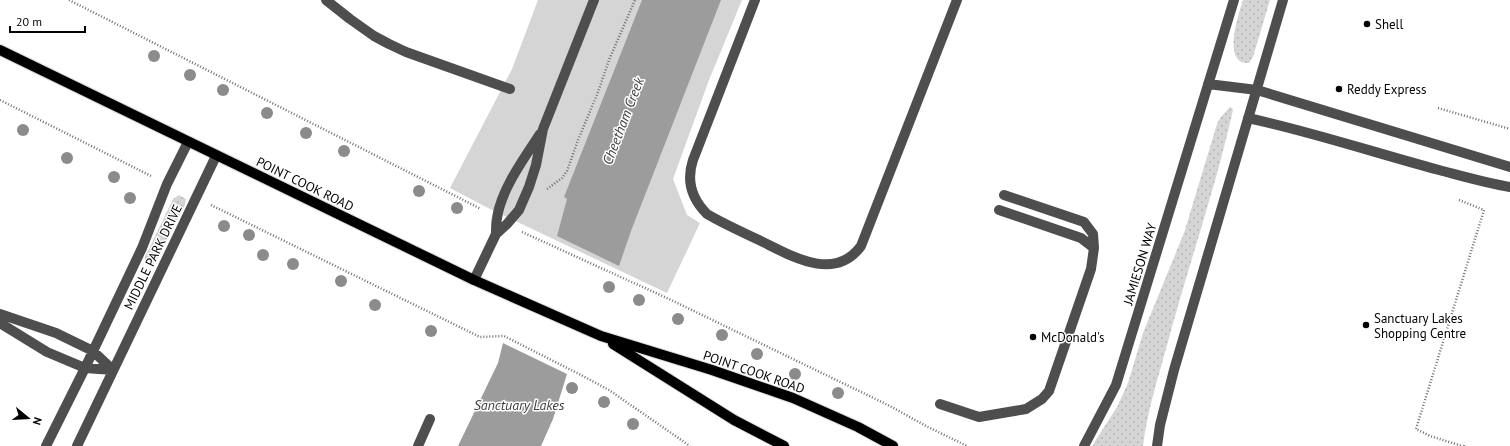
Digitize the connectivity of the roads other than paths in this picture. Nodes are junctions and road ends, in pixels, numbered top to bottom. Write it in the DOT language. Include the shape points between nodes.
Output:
graph roads {
  1 [pos="326,0"];
  2 [pos="594,0"];
  3 [pos="755,0"];
  4 [pos="957,0"];
  5 [pos="1234,0"];
  6 [pos="1283,0"];
  7 [pos="0,50"];
  8 [pos="1208,84"];
  9 [pos="510,89"];
  10 [pos="1257,90"];
  11 [pos="1248,118"];
  12 [pos="544,129"];
  13 [pos="188,142"];
  14 [pos="216,156"];
  15 [pos="1510,167"];
  16 [pos="1510,187"];
  17 [pos="1004,195"];
  18 [pos="998,210"];
  19 [pos="496,234"];
  20 [pos="1094,248"];
  21 [pos="474,280"];
  22 [pos="0,314"];
  23 [pos="0,323"];
  24 [pos="601,336"];
  25 [pos="93,351"];
  26 [pos="85,368"];
  27 [pos="113,370"];
  28 [pos="940,404"];
  29 [pos="430,419"];
  30 [pos="46,446"];
  31 [pos="77,446"];
  32 [pos="418,446"];
  33 [pos="784,446"];
  34 [pos="893,446"];
  35 [pos="1084,446"];
  36 [pos="1157,446"];
  1 -- 9 [label="street" via="356,24 389,44"];
  2 -- 12 [label="street"];
  3 -- 4 [label="street" via="693,160 690,185 696,201 707,214 800,260 820,265 850,258 861,246"];
  5 -- 8 [label="street, JAMIESON WAY"];
  6 -- 10 [label="street"];
  7 -- 13 [label="main road, POINT COOK ROAD"];
  8 -- 10 [label="street"];
  8 -- 35 [label="street, JAMIESON WAY" via="1116,386"];
  10 -- 11 [label="street"];
  10 -- 15 [label="street"];
  11 -- 16 [label="street"];
  11 -- 36 [label="street" via="1174,370"];
  12 -- 19 [label="street" via="516,170 509,185 497,218"];
  12 -- 19 [label="street" via="536,165 519,210"];
  13 -- 14 [label="main road, POINT COOK ROAD"];
  13 -- 25 [label="street, MIDDLE PARK DRIVE"];
  14 -- 21 [label="main road, POINT COOK ROAD"];
  14 -- 27 [label="street, MIDDLE PARK DRIVE"];
  17 -- 20 [label="street" via="1084,222 1093,234"];
  18 -- 20 [label="street" via="1081,238"];
  19 -- 21 [label="street"];
  20 -- 28 [label="street" via="1091,269 1049,391 1042,399 1026,409 979,417"];
  21 -- 24 [label="main road, POINT COOK ROAD"];
  22 -- 25 [label="street" via="56,333"];
  23 -- 26 [label="street" via="48,352"];
  24 -- 33 [label="main road, POINT COOK ROAD" via="734,420"];
  24 -- 34 [label="main road, POINT COOK ROAD" via="793,398"];
  25 -- 26 [label="street, MIDDLE PARK DRIVE"];
  25 -- 27 [label="street"];
  26 -- 27 [label="street"];
  26 -- 30 [label="street, MIDDLE PARK DRIVE"];
  27 -- 31 [label="street, MIDDLE PARK DRIVE"];
  29 -- 32 [label="street"];
}
